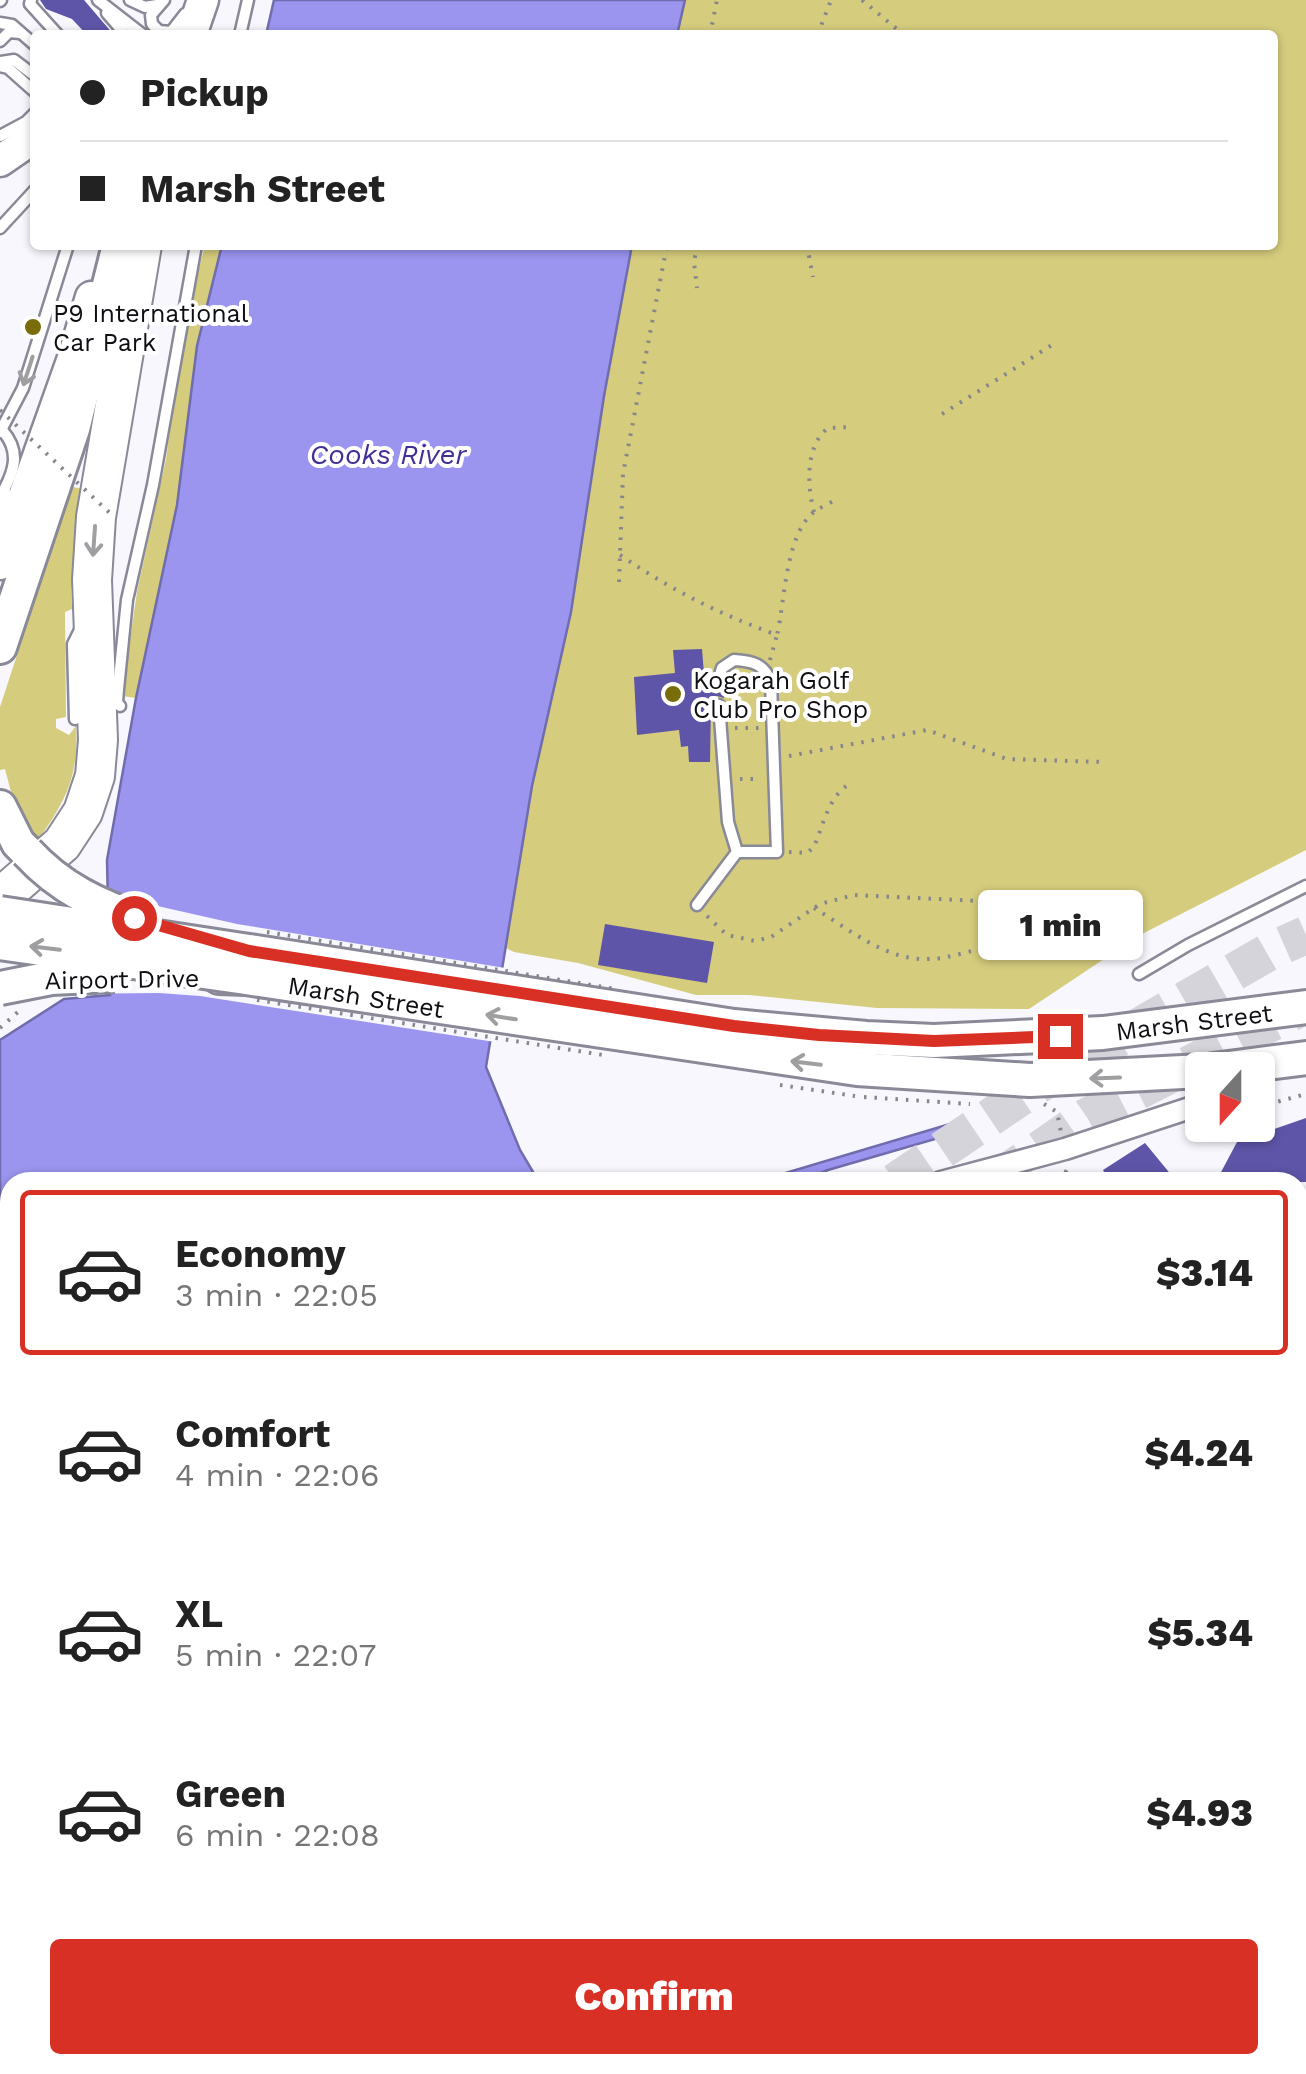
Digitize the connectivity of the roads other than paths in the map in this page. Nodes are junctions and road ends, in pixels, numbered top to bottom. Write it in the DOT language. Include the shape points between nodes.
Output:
graph roads {
  1 [pos="96,0"];
  2 [pos="130,0"];
  3 [pos="248,0"];
  4 [pos="26,1"];
  5 [pos="161,2"];
  6 [pos="0,15"];
  7 [pos="11,27"];
  8 [pos="53,30"];
  9 [pos="122,30"];
  10 [pos="136,30"];
  11 [pos="159,30"];
  12 [pos="241,30"];
  13 [pos="0,41"];
  14 [pos="0,64"];
  15 [pos="30,72"];
  16 [pos="30,88"];
  17 [pos="30,118"];
  18 [pos="0,136"];
  19 [pos="30,140"];
  20 [pos="0,161"];
  21 [pos="30,195"];
  22 [pos="0,228"];
  23 [pos="66,250"];
  24 [pos="104,250"];
  25 [pos="117,250"];
  26 [pos="131,250"];
  27 [pos="141,250"];
  28 [pos="195,250"];
  29 [pos="1,431"];
  30 [pos="3,491"];
  31 [pos="0,516"];
  32 [pos="32,550"];
  33 [pos="0,564"];
  34 [pos="92,607"];
  35 [pos="0,647"];
  36 [pos="717,685"];
  37 [pos="718,705"];
  38 [pos="120,706"];
  39 [pos="74,720"];
  40 [pos="0,807"];
  41 [pos="737,852"];
  42 [pos="1306,886"];
  43 [pos="0,898"];
  44 [pos="697,905"];
  45 [pos="0,914"];
  46 [pos="0,943"];
  47 [pos="253,965"];
  48 [pos="1139,974"];
  49 [pos="0,988"];
  50 [pos="1306,1006"];
  51 [pos="605,1020"];
  52 [pos="1306,1060"];
  53 [pos="1275,1063"];
  54 [pos="1185,1072"];
  55 [pos="1275,1074"];
  56 [pos="1185,1110"];
  57 [pos="979,1172"];
  1 -- 9 [label="lane"];
  1 -- 10 [label="lane"];
  2 -- 5 [label="lane" via="146,7"];
  3 -- 12 [label="lane"];
  4 -- 8 [label="lane"];
  5 -- 11 [label="lane" via="151,15"];
  6 -- 7 [label="lane"];
  7 -- 13 [label="lane"];
  14 -- 15 [label="lane" via="14,60"];
  14 -- 16 [label="lane"];
  17 -- 18 [label="lane"];
  19 -- 20 [label="street"];
  21 -- 22 [label="lane"];
  23 -- 29 [label="lane, one-way" via="23,388"];
  24 -- 33 [label="street"];
  25 -- 32 [label="main road" via="73,428"];
  26 -- 32 [label="main road" via="85,430"];
  27 -- 34 [label="highway, one-way" via="96,517"];
  28 -- 38 [label="lane" via="128,600"];
  29 -- 30 [label="lane" via="16,458"];
  30 -- 31 [label="lane"];
  32 -- 35 [label="main road"];
  34 -- 39 [label="lane" via="72,644"];
  34 -- 43 [label="highway" via="98,758 90,795 62,844"];
  36 -- 41 [label="lane" via="722,668 734,660 766,670 771,682 777,852"];
  37 -- 41 [label="lane" via="728,822"];
  40 -- 47 [label="main road, bridge" via="18,842 60,883 104,908"];
  41 -- 44 [label="lane"];
  42 -- 48 [label="lane"];
  45 -- 47 [label="main road, Airport Drive, bridge"];
  47 -- 46 [label="main road, one-way, bridge"];
  47 -- 49 [label="main road, Airport Drive, bridge"];
  47 -- 51 [label="main road, Marsh Street"];
  50 -- 51 [label="main road, Marsh Street" via="1102,1033 934,1041"];
  54 -- 51 [label="main road, Marsh Street, one-way" via="964,1078 801,1063"];
  52 -- 53 [label="main road, Marsh Street"];
  52 -- 55 [label="street, Marsh Street"];
  56 -- 57 [label="street"];
}
